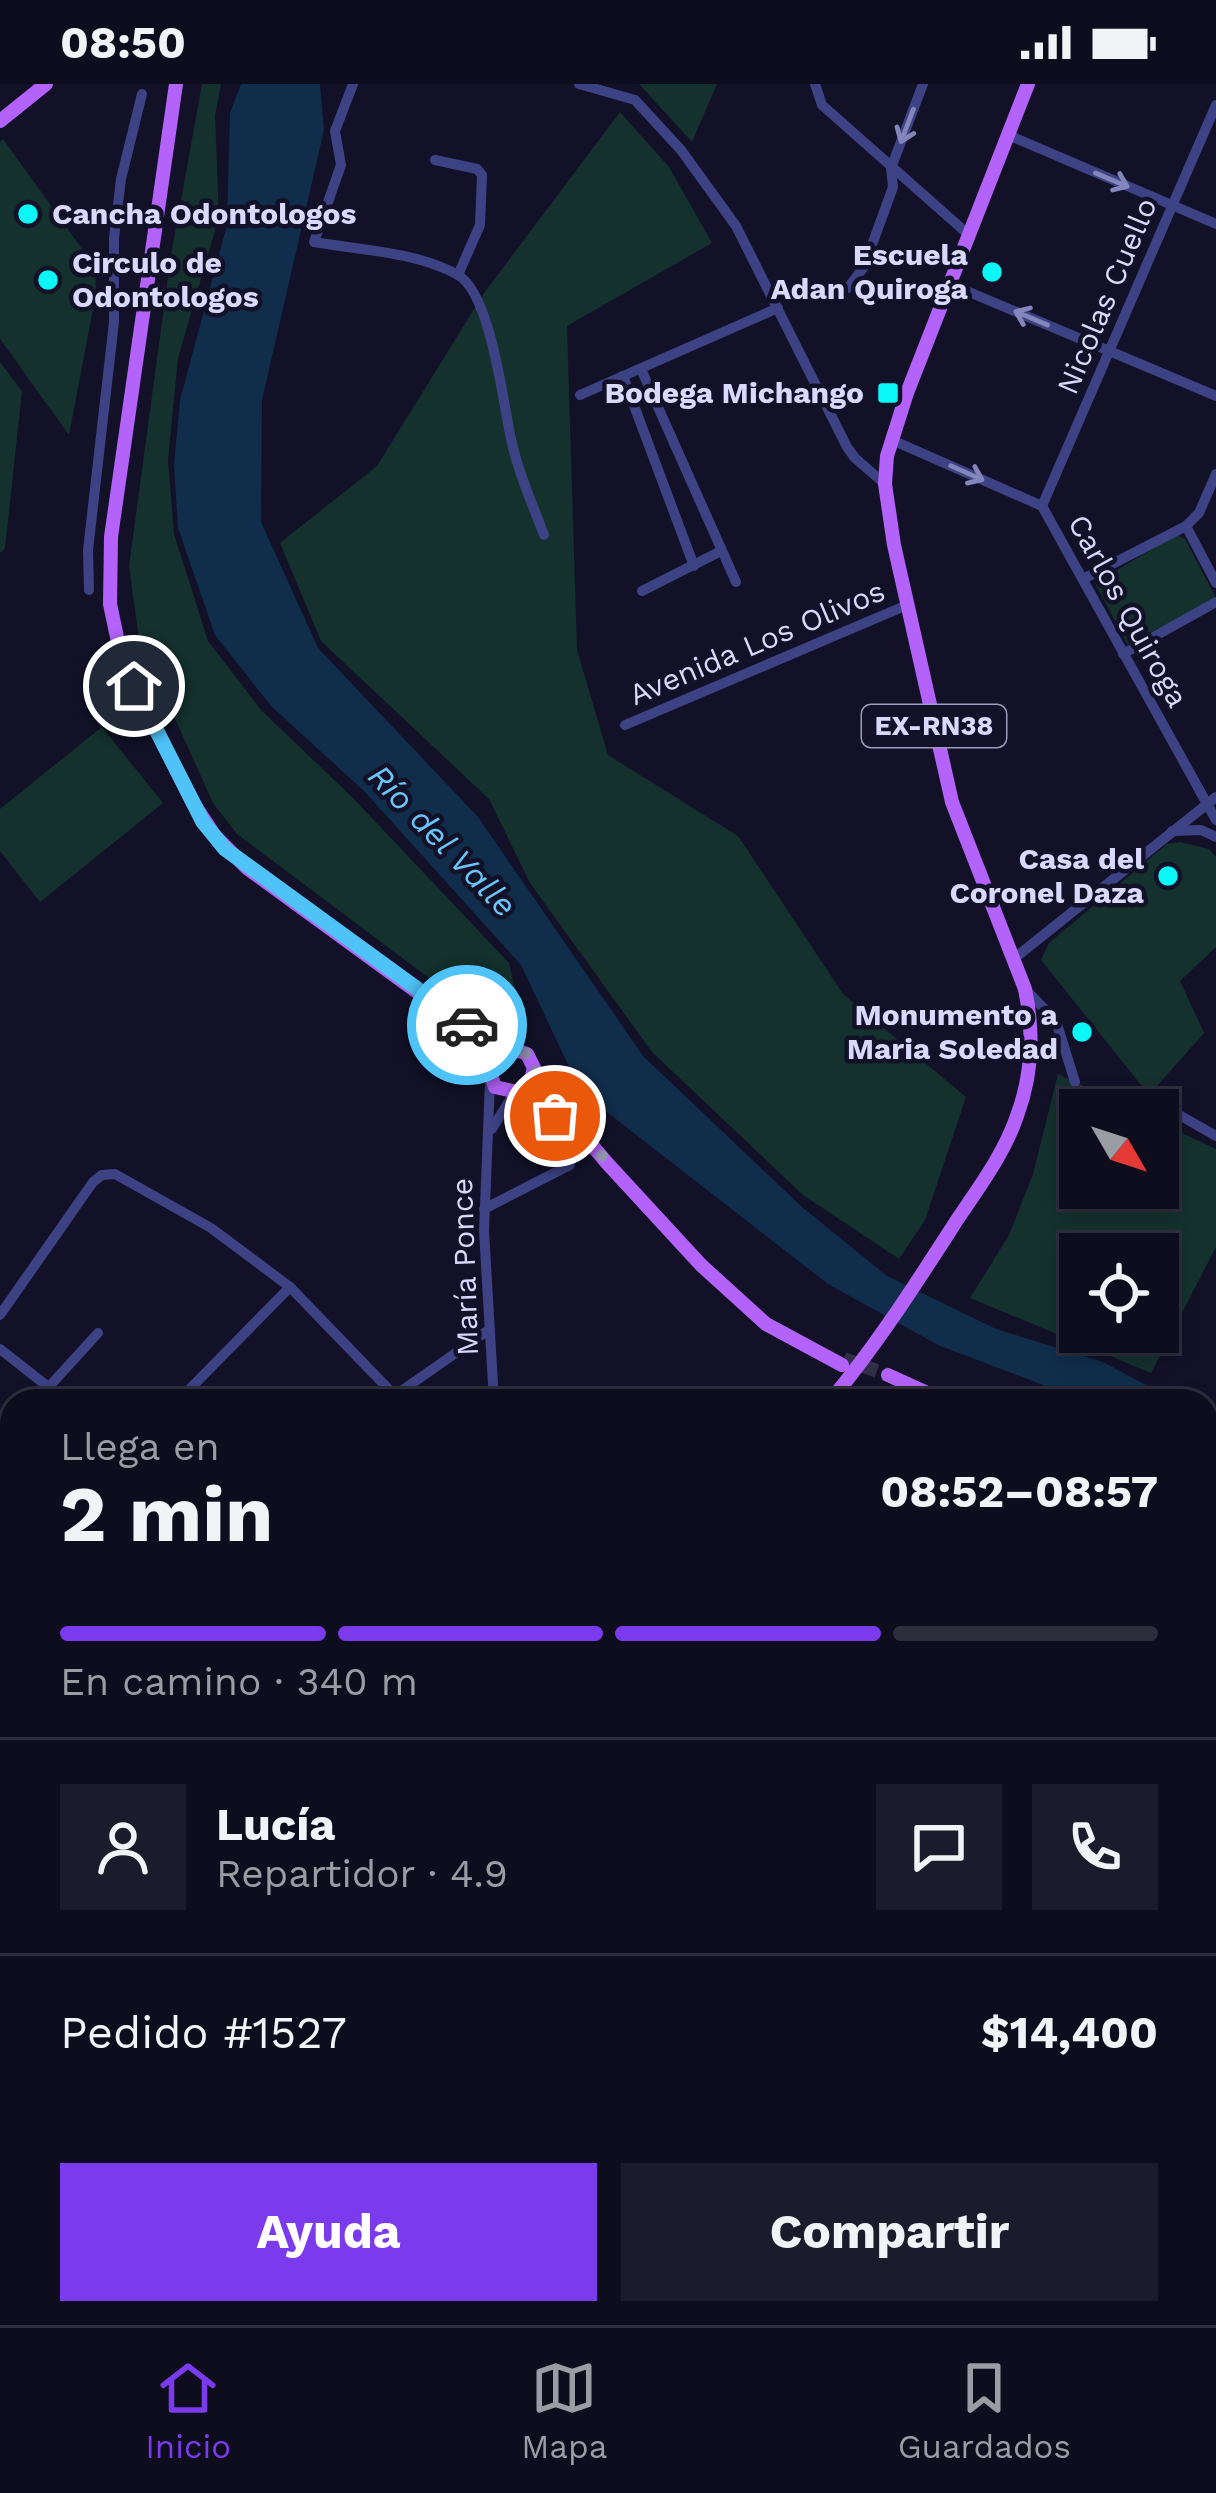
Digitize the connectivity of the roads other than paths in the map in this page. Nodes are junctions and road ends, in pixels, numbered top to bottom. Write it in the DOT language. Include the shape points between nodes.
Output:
graph roads {
  1 [pos="46,84"];
  2 [pos="176,84"];
  3 [pos="353,84"];
  4 [pos="579,84"];
  5 [pos="814,84"];
  6 [pos="923,84"];
  7 [pos="1028,84"];
  8 [pos="142,94"];
  9 [pos="1216,105"];
  10 [pos="0,121"];
  11 [pos="1211,130"];
  12 [pos="1008,135"];
  13 [pos="435,160"];
  14 [pos="891,168"];
  15 [pos="1172,206"];
  16 [pos="1216,224"];
  17 [pos="969,235"];
  18 [pos="458,275"];
  19 [pos="950,284"];
  20 [pos="848,288"];
  21 [pos="778,308"];
  22 [pos="1110,351"];
  23 [pos="641,368"];
  24 [pos="623,376"];
  25 [pos="580,395"];
  26 [pos="1216,396"];
  27 [pos="892,440"];
  28 [pos="1216,474"];
  29 [pos="885,484"];
  30 [pos="1042,506"];
  31 [pos="1186,526"];
  32 [pos="544,535"];
  33 [pos="721,550"];
  34 [pos="694,566"];
  35 [pos="1083,580"];
  36 [pos="736,582"];
  37 [pos="1216,583"];
  38 [pos="89,590"];
  39 [pos="642,591"];
  40 [pos="1216,602"];
  41 [pos="907,605"];
  42 [pos="1123,654"];
  43 [pos="625,725"];
  44 [pos="1211,799"];
  45 [pos="1216,820"];
  46 [pos="1168,831"];
  47 [pos="1216,837"];
  48 [pos="1016,957"];
  49 [pos="1025,989"];
  50 [pos="442,1010"];
  51 [pos="511,1047"];
  52 [pos="534,1068"];
  53 [pos="489,1077"];
  54 [pos="1075,1082"];
  55 [pos="516,1092"];
  56 [pos="1179,1115"];
  57 [pos="490,1132"];
  58 [pos="1216,1136"];
  59 [pos="602,1156"];
  60 [pos="570,1165"];
  61 [pos="484,1209"];
  62 [pos="290,1287"];
  63 [pos="0,1315"];
  64 [pos="490,1329"];
  65 [pos="98,1333"];
  66 [pos="0,1348"];
  67 [pos="841,1361"];
  68 [pos="888,1379"];
  69 [pos="47,1386"];
  70 [pos="45,1389"];
  71 [pos="190,1389"];
  72 [pos="385,1389"];
  73 [pos="408,1389"];
  74 [pos="493,1389"];
  75 [pos="840,1389"];
  76 [pos="914,1389"];
  1 -- 10 [label="main road"];
  2 -- 50 [label="main road" via="111,538 119,652 192,801 225,849"];
  3 -- 18 [label="street" via="335,131 341,166 314,242"];
  4 -- 21 [label="street" via="634,100 681,149 736,226"];
  5 -- 14 [label="street" via="822,105"];
  6 -- 14 [label="street, one-way"];
  7 -- 12 [label="main road, EX-RN38"];
  8 -- 38 [label="street" via="114,238"];
  9 -- 11 [label="street, Nicolas Cuello"];
  11 -- 15 [label="street, Nicolas Cuello"];
  12 -- 15 [label="street, one-way"];
  12 -- 17 [label="main road, EX-RN38"];
  13 -- 18 [label="street" via="482,175 480,225"];
  14 -- 17 [label="street"];
  14 -- 20 [label="street" via="886,207"];
  15 -- 16 [label="street"];
  15 -- 22 [label="street, Nicolas Cuello"];
  17 -- 19 [label="main road, EX-RN38"];
  18 -- 32 [label="street" via="489,331 510,435"];
  22 -- 19 [label="street, one-way"];
  19 -- 27 [label="main road, EX-RN38"];
  21 -- 23 [label="street"];
  21 -- 29 [label="street" via="854,458"];
  22 -- 26 [label="street"];
  22 -- 30 [label="street, Nicolas Cuello"];
  23 -- 24 [label="street"];
  23 -- 33 [label="street"];
  24 -- 25 [label="street"];
  24 -- 34 [label="street"];
  27 -- 29 [label="main road, EX-RN38"];
  27 -- 30 [label="street, Carlos Quiroga, one-way"];
  28 -- 31 [label="street"];
  29 -- 41 [label="main road, EX-RN38"];
  30 -- 35 [label="street, Carlos Quiroga"];
  31 -- 35 [label="street"];
  31 -- 37 [label="street"];
  33 -- 34 [label="street"];
  33 -- 36 [label="street"];
  34 -- 39 [label="street"];
  35 -- 42 [label="street, Carlos Quiroga"];
  40 -- 42 [label="street"];
  41 -- 43 [label="street, Avenida Los Olivos"];
  41 -- 48 [label="main road, EX-RN38" via="957,820"];
  42 -- 44 [label="street, Carlos Quiroga"];
  44 -- 45 [label="street, Carlos Quiroga"];
  44 -- 46 [label="street"];
  46 -- 47 [label="street"];
  46 -- 48 [label="street"];
  48 -- 49 [label="main road, EX-RN38"];
  49 -- 54 [label="street" via="1056,1021"];
  49 -- 75 [label="main road, EX-RN38" via="1029,1064 1017,1118 930,1262"];
  50 -- 51 [label="main road"];
  50 -- 53 [label="main road"];
  51 -- 52 [label="main road"];
  51 -- 53 [label="main road" via="495,1053"];
  52 -- 55 [label="main road"];
  52 -- 59 [label="main road"];
  53 -- 55 [label="main road"];
  53 -- 57 [label="street, María Ponce"];
  55 -- 57 [label="street, María Ponce"];
  55 -- 59 [label="main road"];
  56 -- 58 [label="street"];
  57 -- 61 [label="street, María Ponce"];
  59 -- 67 [label="main road" via="747,1308"];
  60 -- 61 [label="street"];
  61 -- 64 [label="street, María Ponce"];
  62 -- 63 [label="street" via="211,1228 102,1174"];
  62 -- 71 [label="street"];
  62 -- 72 [label="street"];
  64 -- 73 [label="street"];
  64 -- 74 [label="street, María Ponce"];
  65 -- 69 [label="street"];
  66 -- 69 [label="street"];
  68 -- 76 [label="main road"];
  69 -- 70 [label="street"];
}
